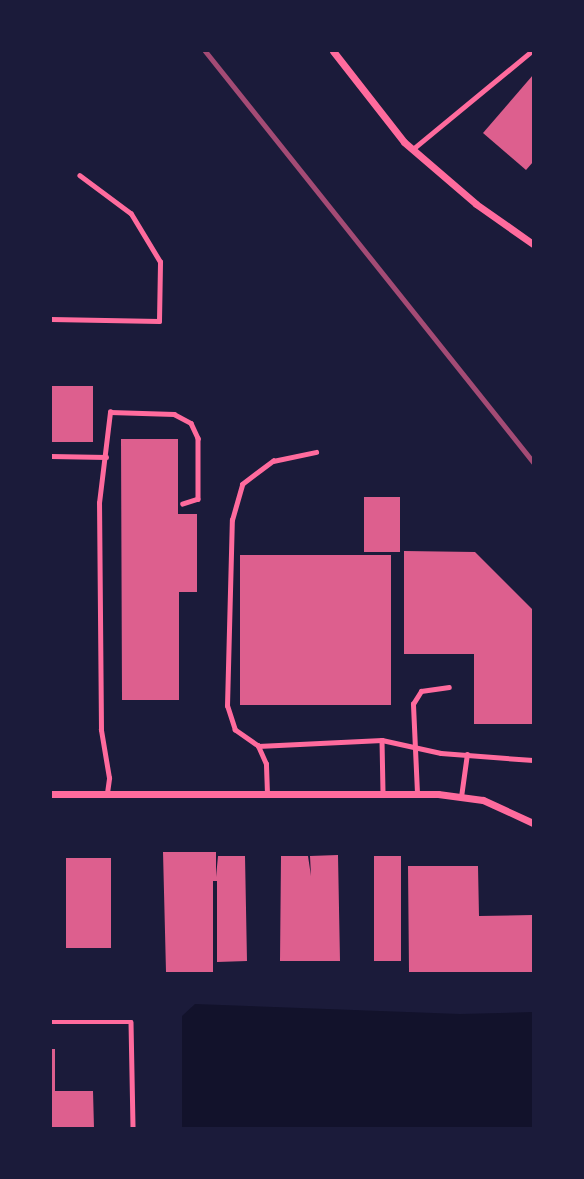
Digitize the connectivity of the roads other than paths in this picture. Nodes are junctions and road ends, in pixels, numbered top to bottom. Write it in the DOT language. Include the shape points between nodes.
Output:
graph roads {
  1 [pos="333,51"];
  2 [pos="532,51"];
  3 [pos="413,150"];
  4 [pos="80,176"];
  5 [pos="533,244"];
  6 [pos="51,319"];
  7 [pos="316,452"];
  8 [pos="51,456"];
  9 [pos="106,457"];
  10 [pos="183,504"];
  11 [pos="449,687"];
  12 [pos="382,740"];
  13 [pos="413,745"];
  14 [pos="258,746"];
  15 [pos="467,754"];
  16 [pos="533,760"];
  17 [pos="417,793"];
  18 [pos="51,794"];
  19 [pos="106,794"];
  20 [pos="267,794"];
  21 [pos="383,794"];
  22 [pos="461,797"];
  23 [pos="533,823"];
  24 [pos="51,1022"];
  25 [pos="133,1128"];
  1 -- 3 [label="street"];
  2 -- 3 [label="lane"];
  3 -- 5 [label="street" via="476,204"];
  4 -- 6 [label="lane" via="131,214 160,262 159,321"];
  7 -- 14 [label="lane" via="274,461 242,484 232,520 227,706 235,730"];
  8 -- 9 [label="lane"];
  9 -- 10 [label="lane" via="110,412 174,414 191,423 198,438 198,499"];
  9 -- 19 [label="lane" via="99,503"];
  11 -- 13 [label="lane" via="421,691 413,704"];
  12 -- 13 [label="lane"];
  12 -- 14 [label="lane"];
  12 -- 21 [label="lane"];
  13 -- 15 [label="lane"];
  13 -- 17 [label="lane"];
  14 -- 20 [label="lane" via="266,764"];
  15 -- 16 [label="lane"];
  15 -- 22 [label="lane"];
  17 -- 21 [label="street"];
  17 -- 22 [label="street"];
  18 -- 19 [label="street"];
  19 -- 20 [label="street"];
  20 -- 21 [label="street"];
  22 -- 23 [label="street" via="483,800"];
  24 -- 25 [label="lane" via="131,1022"];
}
